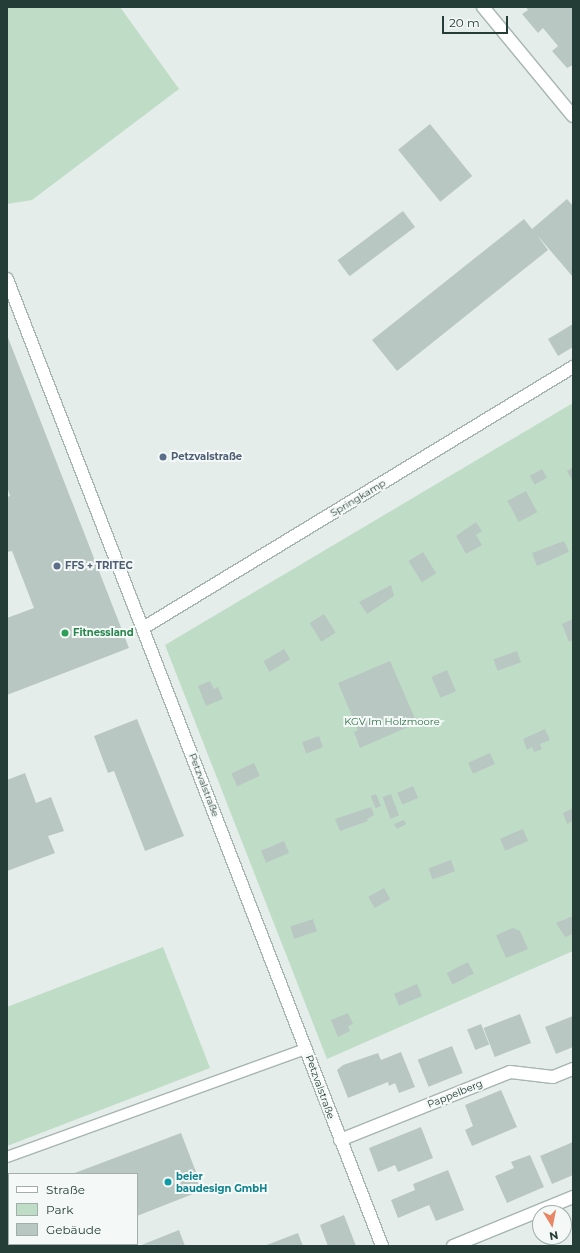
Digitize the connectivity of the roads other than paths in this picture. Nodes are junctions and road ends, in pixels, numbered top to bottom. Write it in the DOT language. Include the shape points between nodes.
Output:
graph roads {
  1 [pos="483,7"];
  2 [pos="573,116"];
  3 [pos="7,279"];
  4 [pos="573,368"];
  5 [pos="143,628"];
  6 [pos="306,1049"];
  7 [pos="573,1069"];
  8 [pos="340,1140"];
  9 [pos="7,1157"];
  10 [pos="573,1197"];
  11 [pos="382,1246"];
  12 [pos="453,1246"];
  1 -- 2 [label="street"];
  3 -- 5 [label="street, Petzvalstraße"];
  4 -- 5 [label="street, Springkamp"];
  5 -- 6 [label="street, Petzvalstraße"];
  6 -- 8 [label="street, Petzvalstraße"];
  6 -- 9 [label="lane"];
  7 -- 8 [label="street, Pappelberg" via="553,1077 510,1072"];
  8 -- 11 [label="street, Petzvalstraße"];
  10 -- 12 [label="street"];
}
